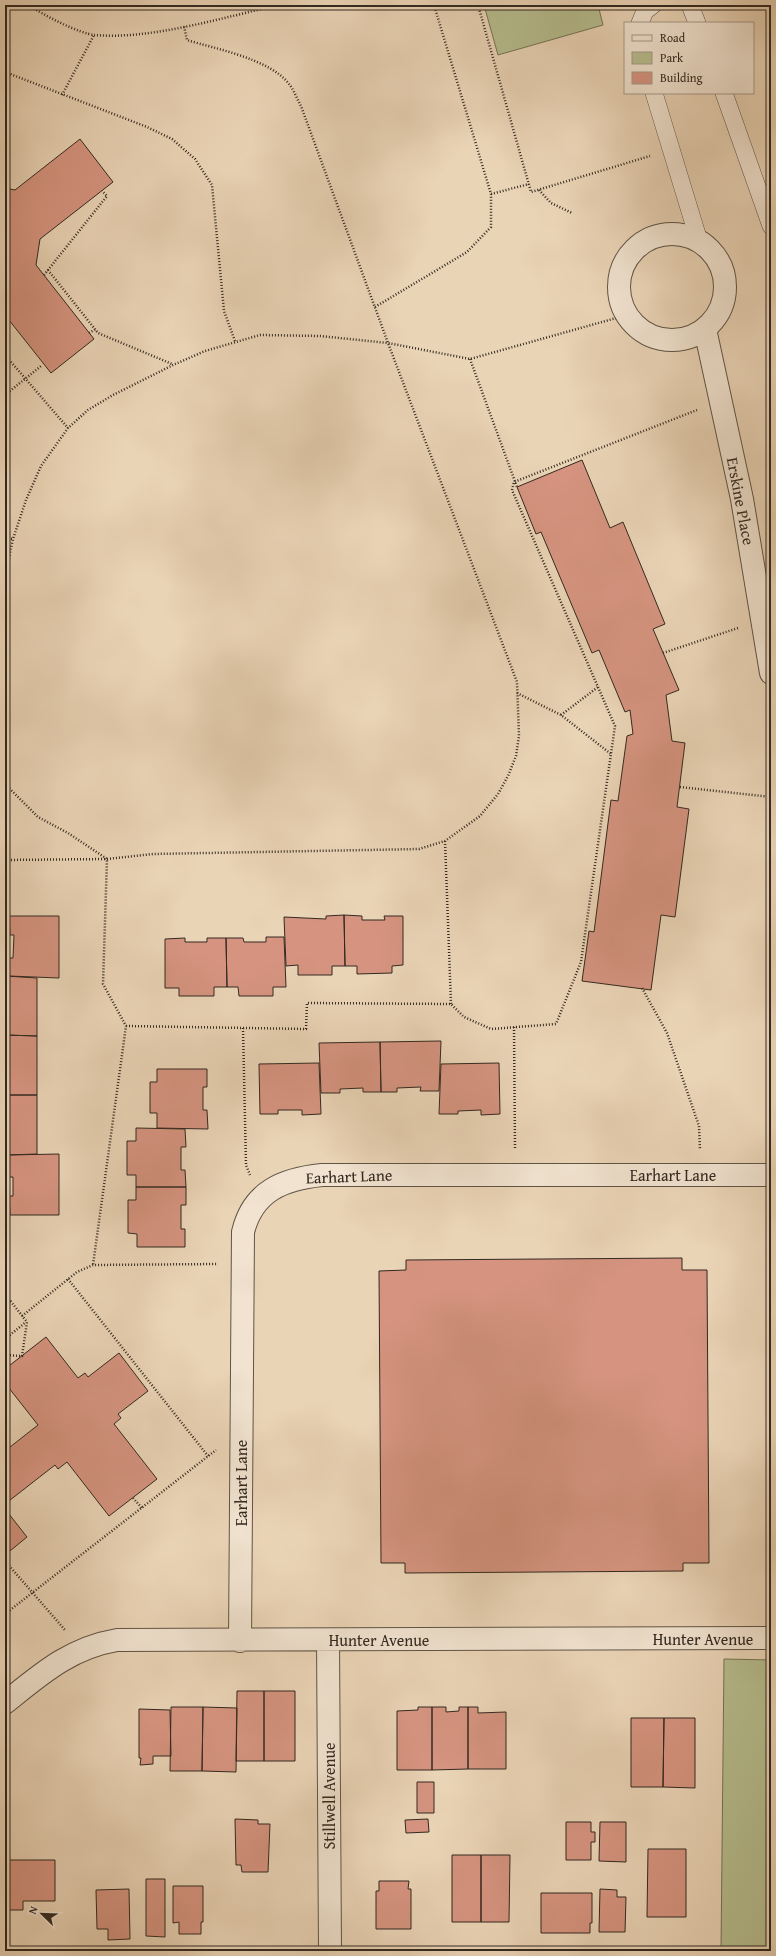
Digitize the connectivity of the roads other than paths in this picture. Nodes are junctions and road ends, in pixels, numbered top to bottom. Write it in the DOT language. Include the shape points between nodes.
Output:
graph roads {
  1 [pos="653,5"];
  2 [pos="690,5"];
  3 [pos="640,22"];
  4 [pos="697,22"];
  5 [pos="654,94"];
  6 [pos="724,94"];
  7 [pos="771,226"];
  8 [pos="699,241"];
  9 [pos="705,329"];
  10 [pos="771,674"];
  11 [pos="771,1175"];
  12 [pos="771,1638"];
  13 [pos="328,1640"];
  14 [pos="240,1641"];
  15 [pos="5,1703"];
  16 [pos="330,1951"];
  1 -- 3 [label="lane" via="645,11"];
  2 -- 4 [label="lane"];
  5 -- 8 [label="lane"];
  6 -- 7 [label="lane"];
  8 -- 9 [label="street" via="716,256 723,270 725,286 723,302 716,317"];
  8 -- 9 [label="street" via="675,233 647,240 635,248 626,260 620,274 619,288 626,315 636,327 649,335 663,340 678,340"];
  9 -- 10 [label="street, Erskine Place" via="742,499"];
  11 -- 14 [label="street, Earhart Lane" via="322,1175 290,1180 278,1185 258,1201 250,1211 243,1232"];
  12 -- 13 [label="street, Hunter Avenue"];
  13 -- 14 [label="street, Hunter Avenue"];
  13 -- 16 [label="street, Stillwell Avenue"];
  14 -- 15 [label="street, Hunter Avenue" via="102,1642 81,1649 44,1671"];
}
